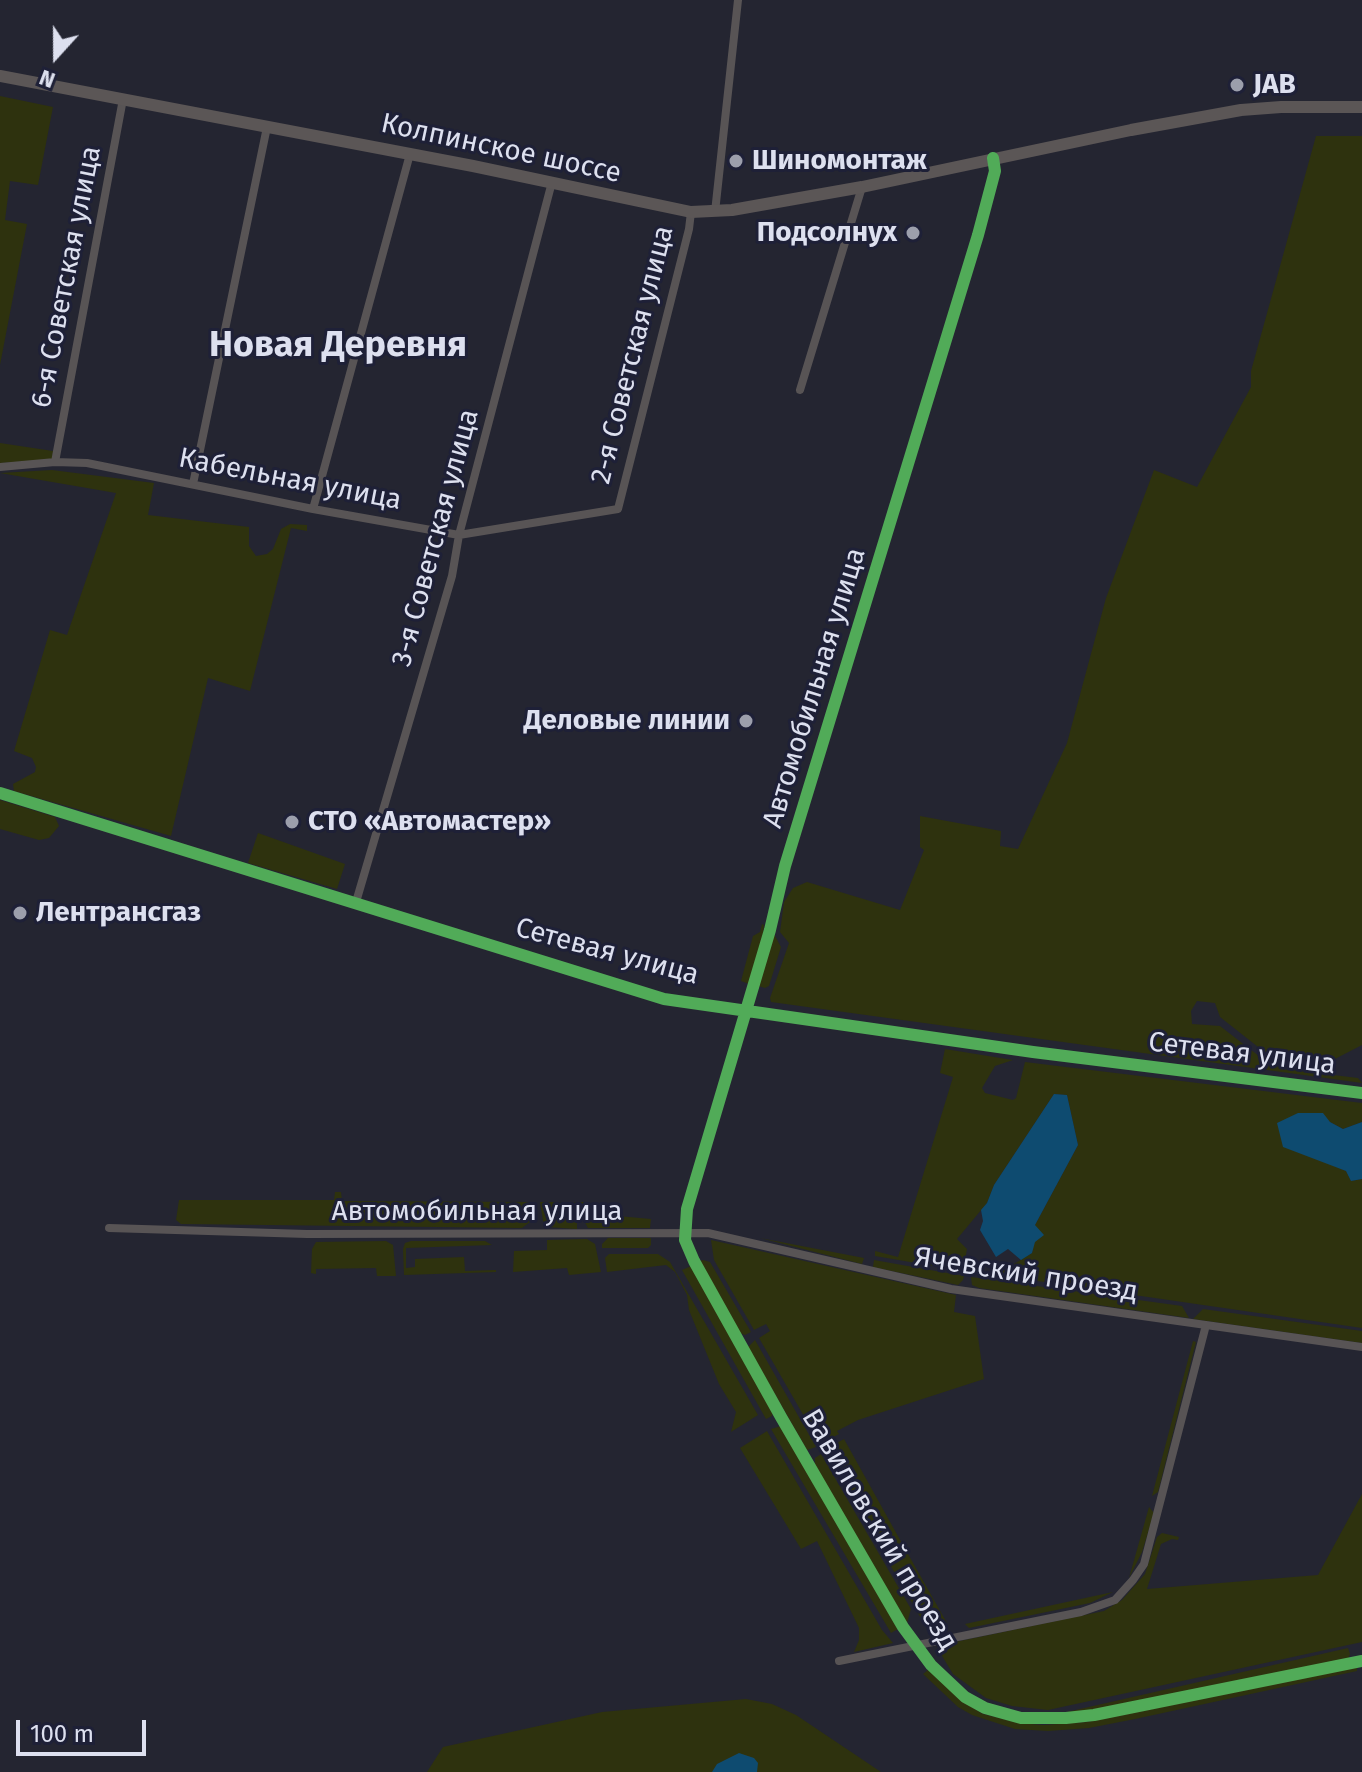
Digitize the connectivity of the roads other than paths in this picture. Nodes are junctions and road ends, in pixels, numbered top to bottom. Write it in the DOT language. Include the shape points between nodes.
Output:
graph roads {
  1 [pos="738,0"];
  2 [pos="0,76"];
  3 [pos="123,99"];
  4 [pos="1362,107"];
  5 [pos="267,127"];
  6 [pos="410,154"];
  7 [pos="993,158"];
  8 [pos="552,182"];
  9 [pos="862,187"];
  10 [pos="691,212"];
  11 [pos="715,212"];
  12 [pos="800,390"];
  13 [pos="55,462"];
  14 [pos="0,467"];
  15 [pos="193,484"];
  16 [pos="313,509"];
  17 [pos="618,509"];
  18 [pos="459,535"];
  19 [pos="0,793"];
  20 [pos="356,902"];
  21 [pos="745,1010"];
  22 [pos="1362,1093"];
  23 [pos="109,1228"];
  24 [pos="685,1233"];
  25 [pos="1206,1325"];
  26 [pos="1362,1347"];
  27 [pos="914,1644"];
  28 [pos="839,1661"];
  29 [pos="1362,1661"];
  1 -- 11 [label="street"];
  2 -- 3 [label="main road, Колпинское шоссе"];
  3 -- 5 [label="main road, Колпинское шоссе"];
  3 -- 13 [label="street, 6-я Советская улица"];
  4 -- 7 [label="main road, Колпинское шоссе" via="1241,110"];
  5 -- 6 [label="main road, Колпинское шоссе"];
  5 -- 15 [label="street"];
  6 -- 8 [label="main road, Колпинское шоссе"];
  6 -- 16 [label="street"];
  7 -- 9 [label="main road, Колпинское шоссе"];
  7 -- 21 [label="street, Автомобильная улица" via="995,171 978,235"];
  8 -- 10 [label="main road, Колпинское шоссе"];
  8 -- 18 [label="street, 3-я Советская улица"];
  9 -- 11 [label="main road, Колпинское шоссе"];
  9 -- 12 [label="street"];
  10 -- 11 [label="main road, Колпинское шоссе"];
  10 -- 17 [label="street, 2-я Советская улица"];
  13 -- 14 [label="street, Кабельная улица"];
  13 -- 15 [label="street, Кабельная улица" via="87,463"];
  15 -- 16 [label="street, Кабельная улица"];
  16 -- 18 [label="street, Кабельная улица"];
  17 -- 18 [label="street, Кабельная улица"];
  18 -- 20 [label="street, 3-я Советская улица" via="452,576"];
  19 -- 20 [label="street, Сетевая улица"];
  20 -- 21 [label="street, Сетевая улица" via="650,995"];
  21 -- 22 [label="street, Сетевая улица"];
  21 -- 24 [label="street, Автомобильная улица" via="687,1209"];
  23 -- 24 [label="street, Автомобильная улица" via="307,1234"];
  24 -- 25 [label="street, Ячевский проезд" via="708,1233 951,1289"];
  24 -- 27 [label="street, Вавиловский проезд" via="701,1274"];
  25 -- 26 [label="street, Ячевский проезд"];
  25 -- 27 [label="street" via="1149,1548 1124,1591 1099,1607"];
  27 -- 28 [label="street"];
  27 -- 29 [label="street, Вавиловский проезд" via="965,1697 1003,1714 1043,1719 1094,1715"];
}
